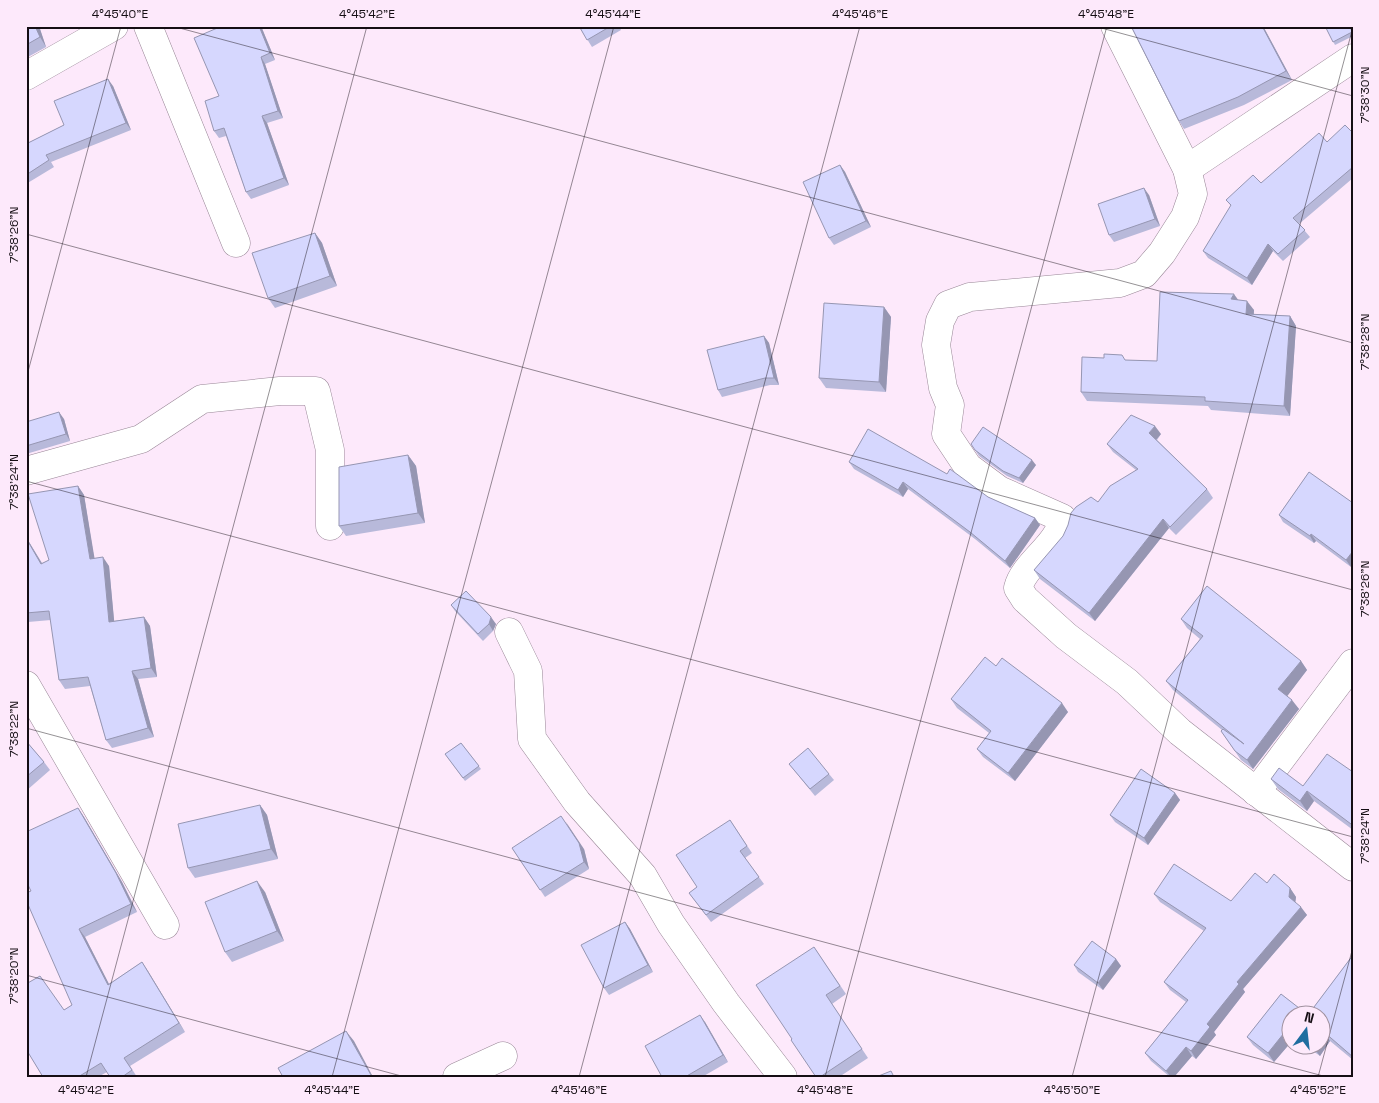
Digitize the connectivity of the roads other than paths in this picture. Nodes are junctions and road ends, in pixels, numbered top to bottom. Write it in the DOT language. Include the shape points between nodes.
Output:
graph roads {
  1 [pos="114,26"];
  2 [pos="148,26"];
  3 [pos="1115,26"];
  4 [pos="1353,58"];
  5 [pos="26,76"];
  6 [pos="1187,169"];
  7 [pos="236,243"];
  8 [pos="26,471"];
  9 [pos="330,526"];
  10 [pos="509,632"];
  11 [pos="1353,663"];
  12 [pos="26,685"];
  13 [pos="1256,792"];
  14 [pos="1353,867"];
  15 [pos="165,924"];
  16 [pos="503,1056"];
  17 [pos="457,1077"];
  18 [pos="783,1077"];
  1 -- 5 [label="street"];
  2 -- 7 [label="street"];
  3 -- 6 [label="street"];
  4 -- 6 [label="street"];
  6 -- 13 [label="street" via="1193,194 1185,217 1144,274 1120,284 970,297 948,305 940,321 936,345 943,388 950,405 946,434 968,467 998,490 1062,518 1062,526 1020,579 1018,588 1025,599 1066,636 1127,682 1180,732"];
  8 -- 9 [label="street" via="141,439 202,398 316,391 330,450"];
  10 -- 18 [label="street" via="528,672 532,739 576,802 643,876 671,924 726,1003"];
  11 -- 13 [label="street"];
  12 -- 15 [label="street"];
  13 -- 14 [label="street"];
  16 -- 17 [label="street"];
}
